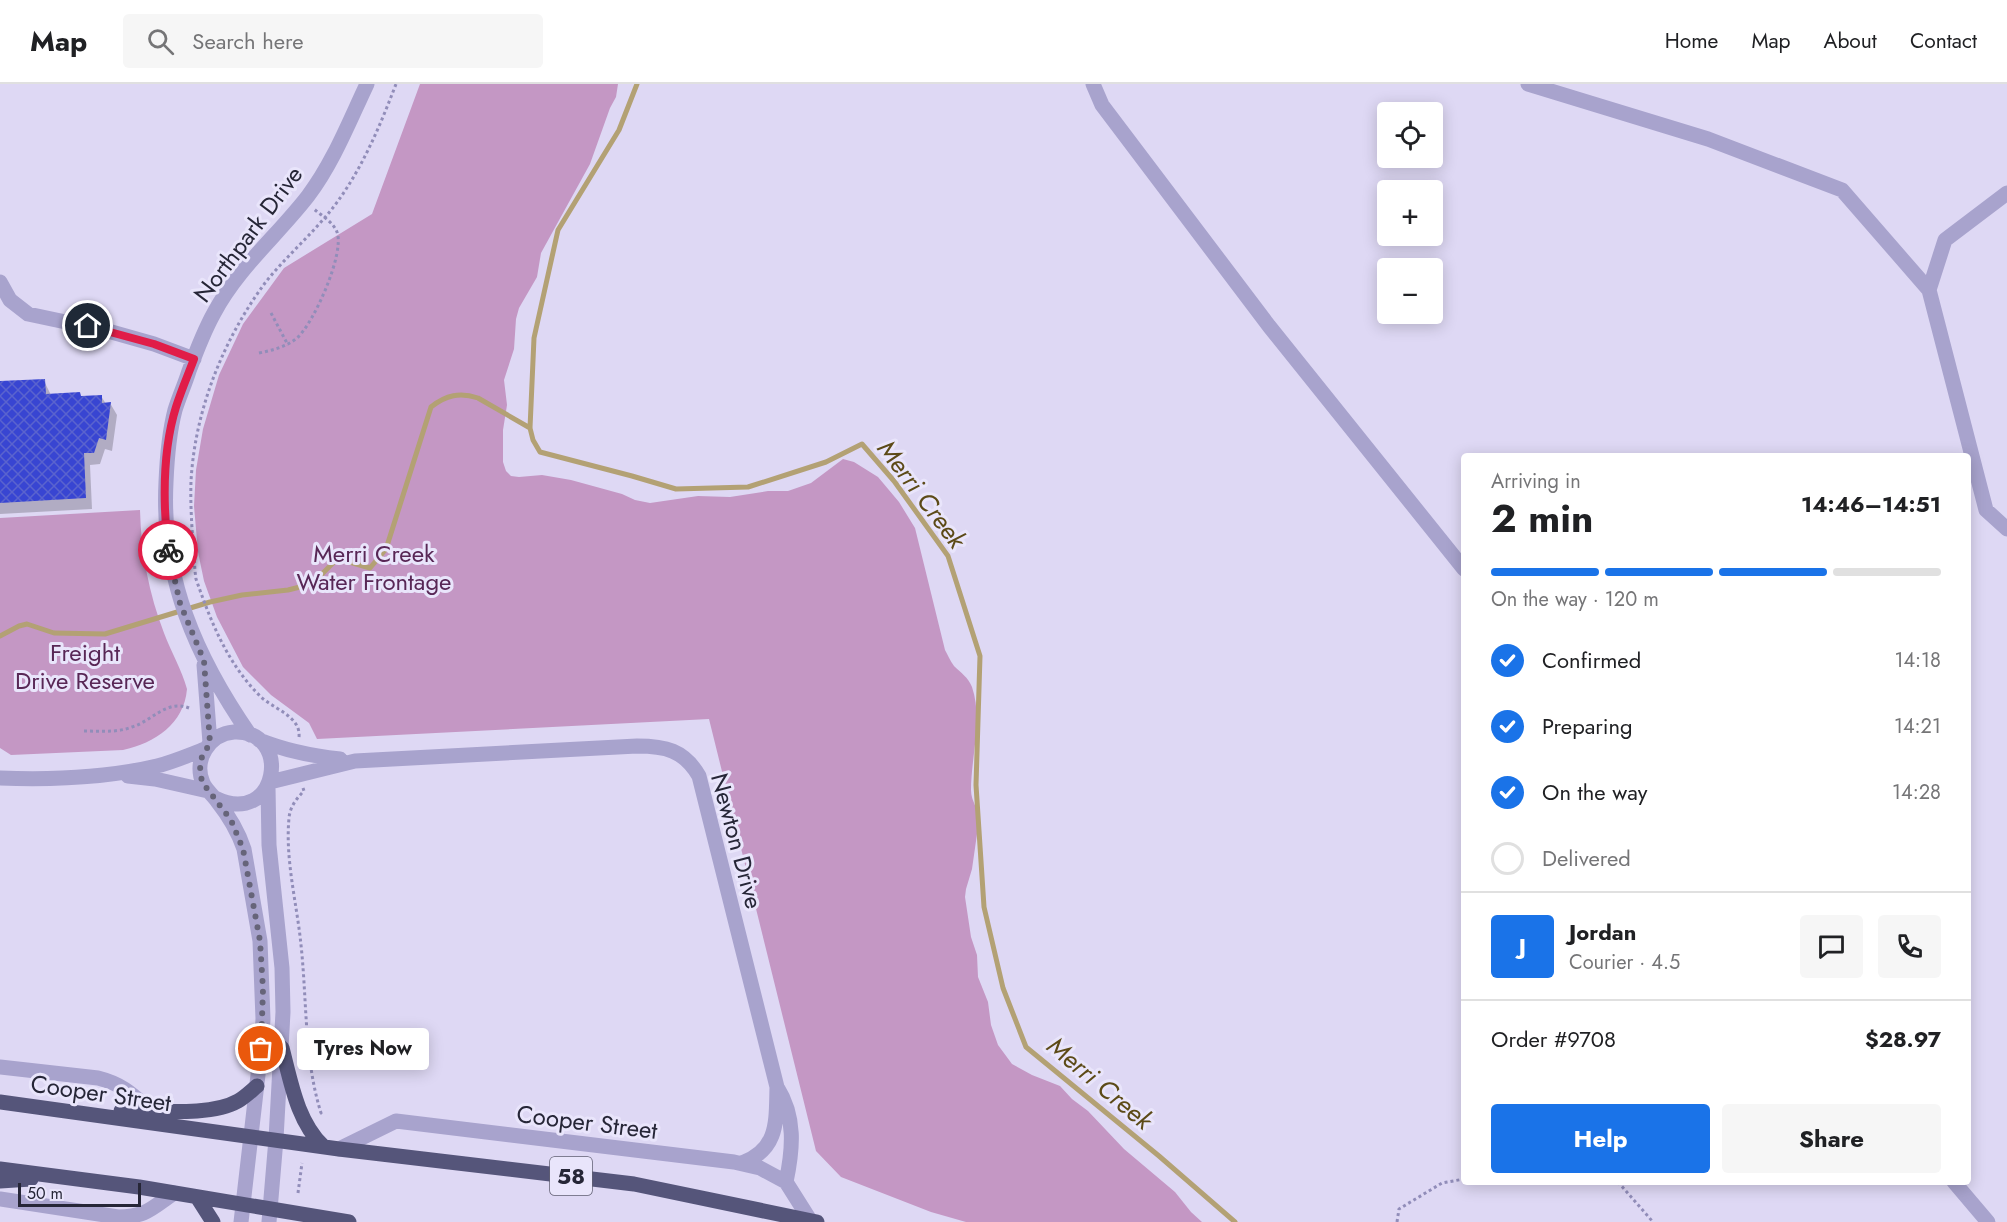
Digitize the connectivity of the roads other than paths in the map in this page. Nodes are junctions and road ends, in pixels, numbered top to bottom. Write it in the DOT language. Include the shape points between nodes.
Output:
graph roads {
  1 [pos="367,84"];
  2 [pos="1093,84"];
  3 [pos="1528,84"];
  4 [pos="2007,193"];
  5 [pos="0,282"];
  6 [pos="1929,290"];
  7 [pos="194,359"];
  8 [pos="2007,529"];
  9 [pos="1461,565"];
  10 [pos="204,661"];
  11 [pos="255,738"];
  12 [pos="208,746"];
  13 [pos="355,761"];
  14 [pos="113,774"];
  15 [pos="0,778"];
  16 [pos="269,784"];
  17 [pos="212,795"];
  18 [pos="282,1048"];
  19 [pos="0,1067"];
  20 [pos="256,1086"];
  21 [pos="777,1087"];
  22 [pos="0,1102"];
  23 [pos="150,1110"];
  24 [pos="67,1111"];
  25 [pos="250,1136"];
  26 [pos="276,1139"];
  27 [pos="323,1146"];
  28 [pos="339,1149"];
  29 [pos="742,1164"];
  30 [pos="0,1169"];
  31 [pos="58,1177"];
  32 [pos="0,1181"];
  33 [pos="786,1182"];
  34 [pos="1957,1185"];
  35 [pos="174,1193"];
  36 [pos="197,1197"];
  37 [pos="0,1199"];
  38 [pos="243,1206"];
  39 [pos="270,1216"];
  40 [pos="814,1221"];
  41 [pos="213,1222"];
  42 [pos="240,1222"];
  43 [pos="348,1222"];
  44 [pos="1988,1222"];
  1 -- 7 [label="street, Northpark Drive" via="329,165 234,282 214,313"];
  2 -- 9 [label="street" via="1102,105 1262,317"];
  3 -- 6 [label="street" via="1708,139 1842,190"];
  4 -- 6 [label="street" via="1945,240"];
  5 -- 7 [label="street" via="10,300 28,314 108,331"];
  6 -- 8 [label="street" via="1986,510"];
  7 -- 10 [label="street, Northpark Drive" via="176,409 166,465 165,501 175,583"];
  10 -- 11 [label="street, Northpark Drive"];
  10 -- 12 [label="street, Northpark Drive"];
  11 -- 12 [label="street" via="240,732 229,733"];
  11 -- 13 [label="street, Newton Drive" via="305,755"];
  11 -- 16 [label="street" via="272,759"];
  12 -- 14 [label="street" via="156,766"];
  12 -- 17 [label="street" via="200,770 202,782"];
  13 -- 16 [label="street, Newton Drive"];
  13 -- 21 [label="street, Newton Drive" via="637,746 657,746 676,752 699,776"];
  14 -- 15 [label="street"];
  14 -- 17 [label="street" via="154,779"];
  16 -- 17 [label="street" via="260,796 238,805"];
  16 -- 18 [label="street" via="269,844 282,968"];
  17 -- 20 [label="street" via="231,820 243,849 260,941 263,1019"];
  18 -- 26 [label="street"];
  18 -- 27 [label="main road" via="302,1118"];
  19 -- 23 [label="street, Cooper Street" via="113,1082"];
  20 -- 23 [label="main road" via="237,1102 216,1108"];
  20 -- 25 [label="street"];
  21 -- 29 [label="street, Newton Drive" via="775,1126 769,1144"];
  21 -- 33 [label="street, Newton Drive" via="788,1110 792,1136"];
  22 -- 24 [label="main road, Cooper Street / 58"];
  23 -- 24 [label="main road"];
  24 -- 25 [label="main road, Cooper Street / 58"];
  25 -- 26 [label="main road, Cooper Street / 58"];
  25 -- 38 [label="street"];
  26 -- 27 [label="main road, Cooper Street / 58"];
  26 -- 39 [label="street"];
  27 -- 28 [label="main road, Cooper Street / 58"];
  28 -- 29 [label="street, Cooper Street" via="396,1121"];
  28 -- 40 [label="main road, Cooper Street / 58" via="634,1184"];
  29 -- 33 [label="street, Cooper Street" via="760,1168"];
  30 -- 31 [label="main road"];
  31 -- 32 [label="main road"];
  31 -- 35 [label="main road"];
  33 -- 40 [label="street, Cooper Street"];
  34 -- 44 [label="street"];
  35 -- 36 [label="main road"];
  35 -- 37 [label="street" via="144,1214 132,1217"];
  36 -- 38 [label="main road"];
  36 -- 41 [label="main road"];
  38 -- 39 [label="main road"];
  38 -- 42 [label="street"];
  39 -- 43 [label="main road"];
}
